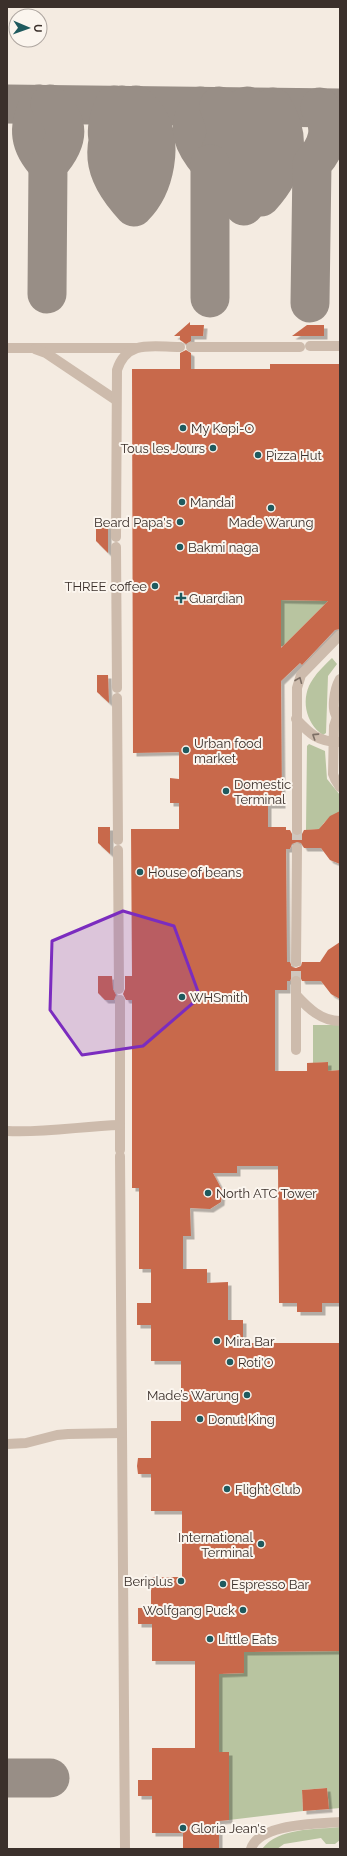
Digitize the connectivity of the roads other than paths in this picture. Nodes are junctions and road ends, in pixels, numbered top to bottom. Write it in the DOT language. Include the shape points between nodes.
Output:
graph roads {
  1 [pos="340,346"];
  2 [pos="30,347"];
  3 [pos="180,347"];
  4 [pos="191,347"];
  5 [pos="7,348"];
  6 [pos="136,348"];
  7 [pos="116,400"];
  8 [pos="340,635"];
  9 [pos="340,679"];
  10 [pos="338,718"];
  11 [pos="296,719"];
  12 [pos="336,742"];
  13 [pos="340,787"];
  14 [pos="297,830"];
  15 [pos="297,848"];
  16 [pos="296,962"];
  17 [pos="296,981"];
  18 [pos="119,989"];
  19 [pos="296,995"];
  20 [pos="120,1000"];
  21 [pos="340,1021"];
  22 [pos="296,1050"];
  23 [pos="120,1125"];
  24 [pos="7,1131"];
  25 [pos="122,1433"];
  26 [pos="7,1444"];
  27 [pos="340,1822"];
  28 [pos="125,1849"];
  29 [pos="251,1849"];
  1 -- 4 [label="street"];
  2 -- 5 [label="street"];
  2 -- 6 [label="street"];
  2 -- 7 [label="street" via="46,353"];
  3 -- 6 [label="street"];
  6 -- 7 [label="street" via="120,358"];
  7 -- 18 [label="street"];
  11 -- 8 [label="street, one-way" via="297,688 301,675"];
  9 -- 10 [label="street" via="334,709"];
  10 -- 12 [label="street" via="334,721"];
  12 -- 11 [label="street, one-way" via="317,738"];
  11 -- 14 [label="street"];
  12 -- 13 [label="street" via="333,774"];
  15 -- 16 [label="street"];
  17 -- 19 [label="street"];
  19 -- 21 [label="street" via="313,1012 324,1018"];
  19 -- 22 [label="street"];
  20 -- 23 [label="street"];
  23 -- 24 [label="street" via="36,1132"];
  23 -- 25 [label="street"];
  25 -- 26 [label="street" via="57,1435 26,1443"];
  25 -- 28 [label="street"];
  27 -- 29 [label="street" via="289,1826 272,1831 261,1836 252,1844"];
}
